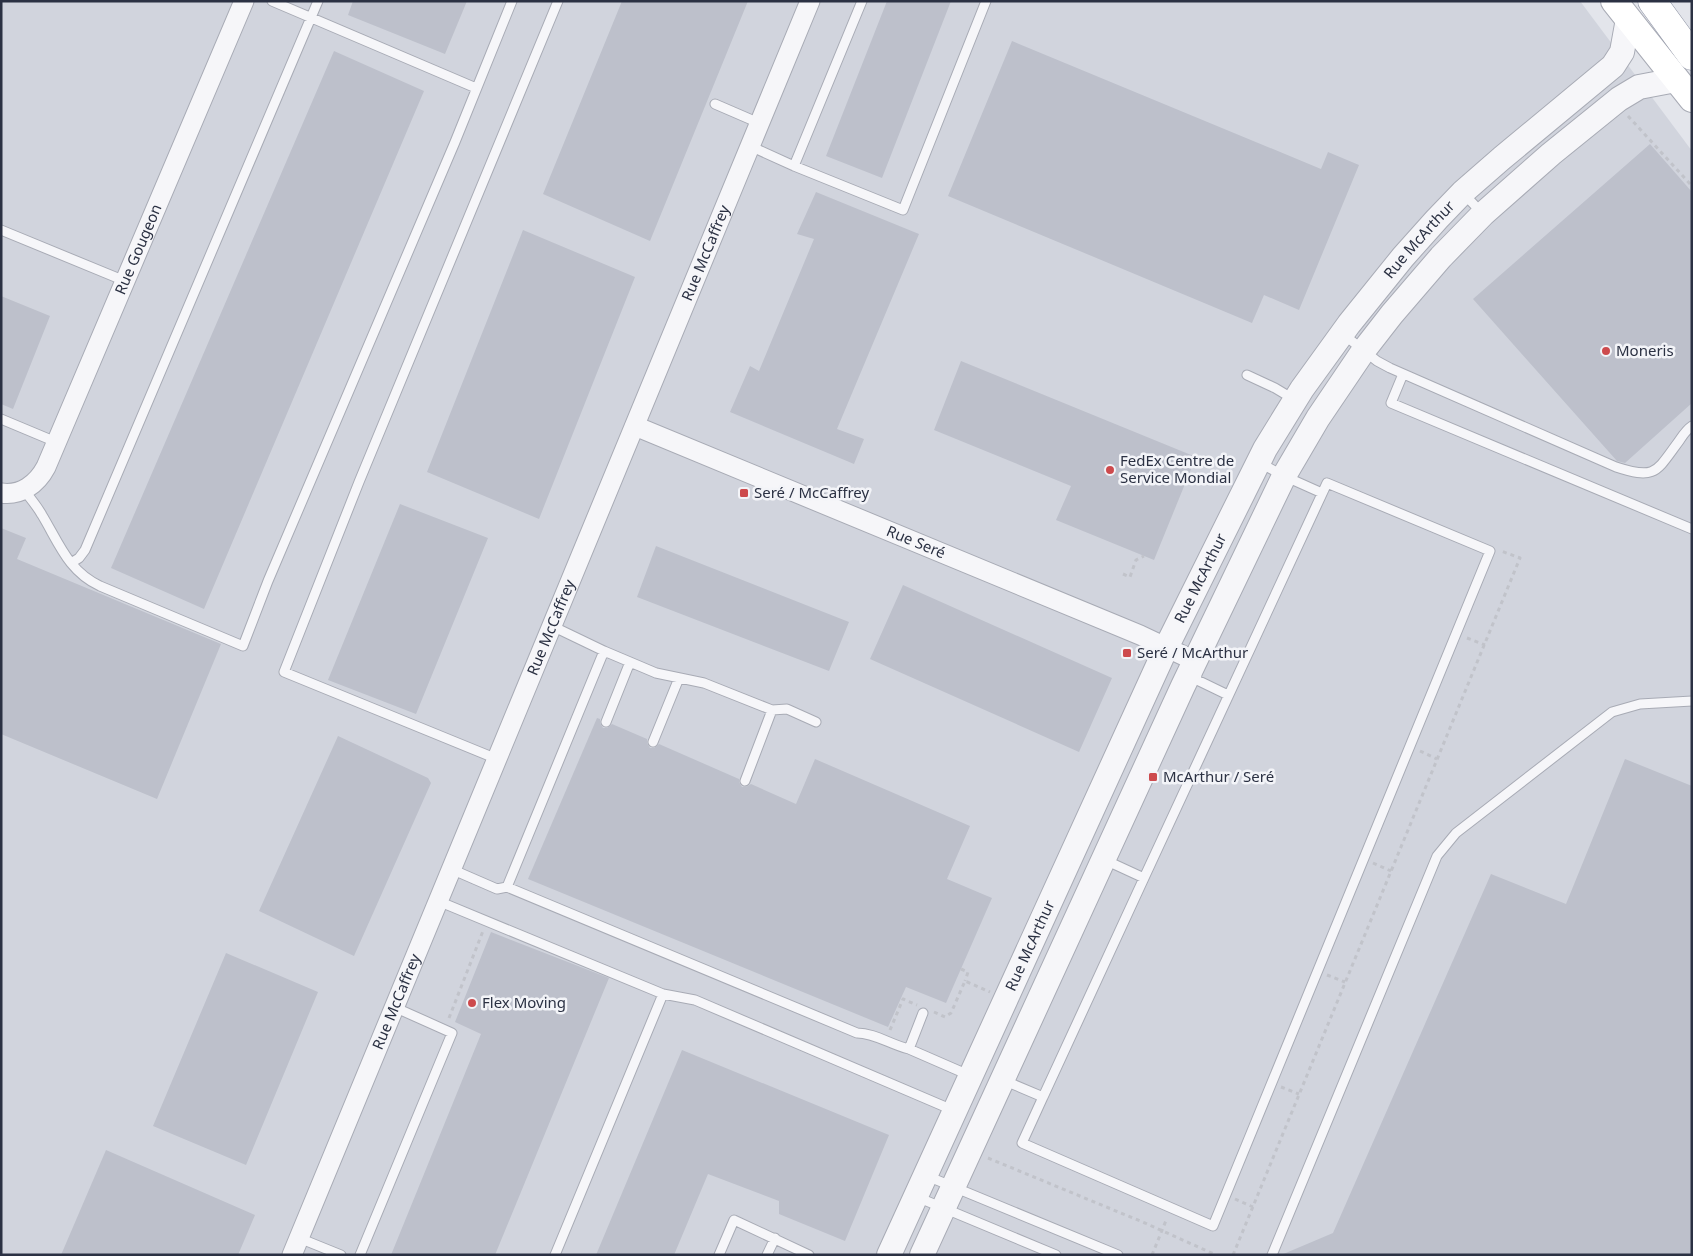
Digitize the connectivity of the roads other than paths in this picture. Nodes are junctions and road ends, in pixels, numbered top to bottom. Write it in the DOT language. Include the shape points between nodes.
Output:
graph roads {
  1 [pos="244,1"];
  2 [pos="272,1"];
  3 [pos="318,1"];
  4 [pos="512,1"];
  5 [pos="558,1"];
  6 [pos="810,1"];
  7 [pos="862,1"];
  8 [pos="986,1"];
  9 [pos="1652,1"];
  10 [pos="1621,10"];
  11 [pos="311,18"];
  12 [pos="1692,56"];
  13 [pos="476,88"];
  14 [pos="1684,89"];
  15 [pos="715,104"];
  16 [pos="759,123"];
  17 [pos="750,146"];
  18 [pos="794,166"];
  19 [pos="1463,192"];
  20 [pos="1482,214"];
  21 [pos="1,230"];
  22 [pos="125,281"];
  23 [pos="1342,334"];
  24 [pos="1364,350"];
  25 [pos="1403,374"];
  26 [pos="1247,375"];
  27 [pos="1295,400"];
  28 [pos="1,419"];
  29 [pos="634,426"];
  30 [pos="1692,426"];
  31 [pos="56,442"];
  32 [pos="1258,461"];
  33 [pos="1284,476"];
  34 [pos="24,490"];
  35 [pos="1,493"];
  36 [pos="1322,493"];
  37 [pos="1692,529"];
  38 [pos="71,563"];
  39 [pos="552,626"];
  40 [pos="1166,648"];
  41 [pos="604,651"];
  42 [pos="1194,661"];
  43 [pos="630,662"];
  44 [pos="679,678"];
  45 [pos="1228,695"];
  46 [pos="1692,701"];
  47 [pos="772,710"];
  48 [pos="606,722"];
  49 [pos="816,722"];
  50 [pos="652,742"];
  51 [pos="497,759"];
  52 [pos="744,781"];
  53 [pos="1104,860"];
  54 [pos="451,869"];
  55 [pos="1144,878"];
  56 [pos="507,887"];
  57 [pos="438,901"];
  58 [pos="663,994"];
  59 [pos="394,1007"];
  60 [pos="927,1011"];
  61 [pos="909,1049"];
  62 [pos="971,1076"];
  63 [pos="1003,1080"];
  64 [pos="1043,1097"];
  65 [pos="955,1111"];
  66 [pos="926,1175"];
  67 [pos="954,1187"];
  68 [pos="916,1197"];
  69 [pos="944,1208"];
  70 [pos="775,1238"];
  71 [pos="296,1246"];
  72 [pos="341,1255"];
  73 [pos="360,1255"];
  74 [pos="555,1255"];
  75 [pos="719,1255"];
  76 [pos="767,1255"];
  77 [pos="809,1255"];
  78 [pos="889,1255"];
  79 [pos="922,1255"];
  80 [pos="1056,1255"];
  81 [pos="1118,1255"];
  82 [pos="1272,1255"];
  1 -- 22 [label="street, Rue Gougeon"];
  2 -- 11 [label="lane"];
  3 -- 11 [label="lane"];
  4 -- 13 [label="lane"];
  5 -- 51 [label="lane" via="284,672"];
  6 -- 16 [label="street, Rue McCaffrey"];
  7 -- 18 [label="lane"];
  8 -- 18 [label="lane" via="903,210"];
  9 -- 12 [label="highway"];
  10 -- 14 [label="main road"];
  10 -- 19 [label="street, Rue McArthur" via="1622,52 1613,66"];
  11 -- 13 [label="lane"];
  11 -- 38 [label="lane" via="85,550"];
  13 -- 38 [label="lane" via="243,646 91,582"];
  14 -- 20 [label="street, Rue McArthur" via="1639,86 1544,160"];
  15 -- 16 [label="lane"];
  16 -- 17 [label="street, Rue McCaffrey"];
  17 -- 18 [label="lane"];
  17 -- 29 [label="street, Rue McCaffrey"];
  19 -- 20 [label="lane"];
  19 -- 23 [label="street, Rue McArthur" via="1402,257"];
  20 -- 24 [label="street, Rue McArthur" via="1416,284"];
  21 -- 22 [label="lane"];
  22 -- 31 [label="street, Rue Gougeon"];
  23 -- 24 [label="lane"];
  23 -- 27 [label="street, Rue McArthur"];
  24 -- 25 [label="lane"];
  24 -- 33 [label="street, Rue McArthur"];
  25 -- 30 [label="lane" via="1636,473 1647,474 1657,468"];
  25 -- 37 [label="lane" via="1391,403"];
  26 -- 27 [label="lane"];
  27 -- 32 [label="street, Rue McArthur"];
  28 -- 31 [label="lane"];
  29 -- 39 [label="street, Rue McCaffrey"];
  29 -- 40 [label="street, Rue Seré"];
  31 -- 34 [label="street, Rue Gougeon" via="42,474"];
  32 -- 33 [label="lane"];
  32 -- 40 [label="street, Rue McArthur"];
  33 -- 36 [label="lane"];
  33 -- 42 [label="street, Rue McArthur"];
  34 -- 35 [label="street"];
  34 -- 38 [label="lane"];
  36 -- 45 [label="lane"];
  36 -- 64 [label="lane" via="1327,483 1490,551 1213,1226 1022,1143"];
  39 -- 41 [label="lane"];
  39 -- 51 [label="street, Rue McCaffrey"];
  40 -- 42 [label="street, Rue Seré"];
  40 -- 62 [label="street, Rue McArthur"];
  41 -- 43 [label="lane"];
  41 -- 56 [label="lane"];
  42 -- 45 [label="lane" via="1197,680"];
  42 -- 53 [label="street, Rue McArthur"];
  43 -- 44 [label="lane"];
  43 -- 48 [label="lane"];
  44 -- 47 [label="lane" via="704,683"];
  44 -- 50 [label="lane"];
  45 -- 55 [label="lane"];
  46 -- 82 [label="lane" via="1640,704 1612,712 1456,832 1438,856"];
  47 -- 49 [label="lane" via="787,709"];
  47 -- 52 [label="lane"];
  51 -- 54 [label="street, Rue McCaffrey"];
  53 -- 55 [label="lane"];
  53 -- 63 [label="street, Rue McArthur"];
  54 -- 56 [label="lane" via="496,889"];
  54 -- 57 [label="street, Rue McCaffrey"];
  55 -- 64 [label="lane"];
  56 -- 61 [label="lane" via="857,1033 866,1033"];
  57 -- 58 [label="lane"];
  57 -- 59 [label="street, Rue McCaffrey"];
  58 -- 65 [label="lane" via="695,1000"];
  58 -- 74 [label="lane"];
  59 -- 71 [label="street, Rue McCaffrey"];
  59 -- 73 [label="lane" via="452,1033"];
  60 -- 61 [label="lane"];
  61 -- 62 [label="lane"];
  62 -- 65 [label="street, Rue McArthur"];
  63 -- 64 [label="lane"];
  63 -- 67 [label="street, Rue McArthur"];
  65 -- 66 [label="street, Rue McArthur"];
  66 -- 67 [label="lane"];
  66 -- 68 [label="street, Rue McArthur"];
  67 -- 69 [label="street, Rue McArthur"];
  67 -- 81 [label="lane"];
  68 -- 69 [label="lane"];
  68 -- 78 [label="street, Rue McArthur"];
  69 -- 79 [label="street, Rue McArthur"];
  69 -- 80 [label="lane"];
  70 -- 75 [label="lane" via="734,1220"];
  70 -- 76 [label="lane"];
  70 -- 77 [label="lane"];
  71 -- 72 [label="lane"];
}
